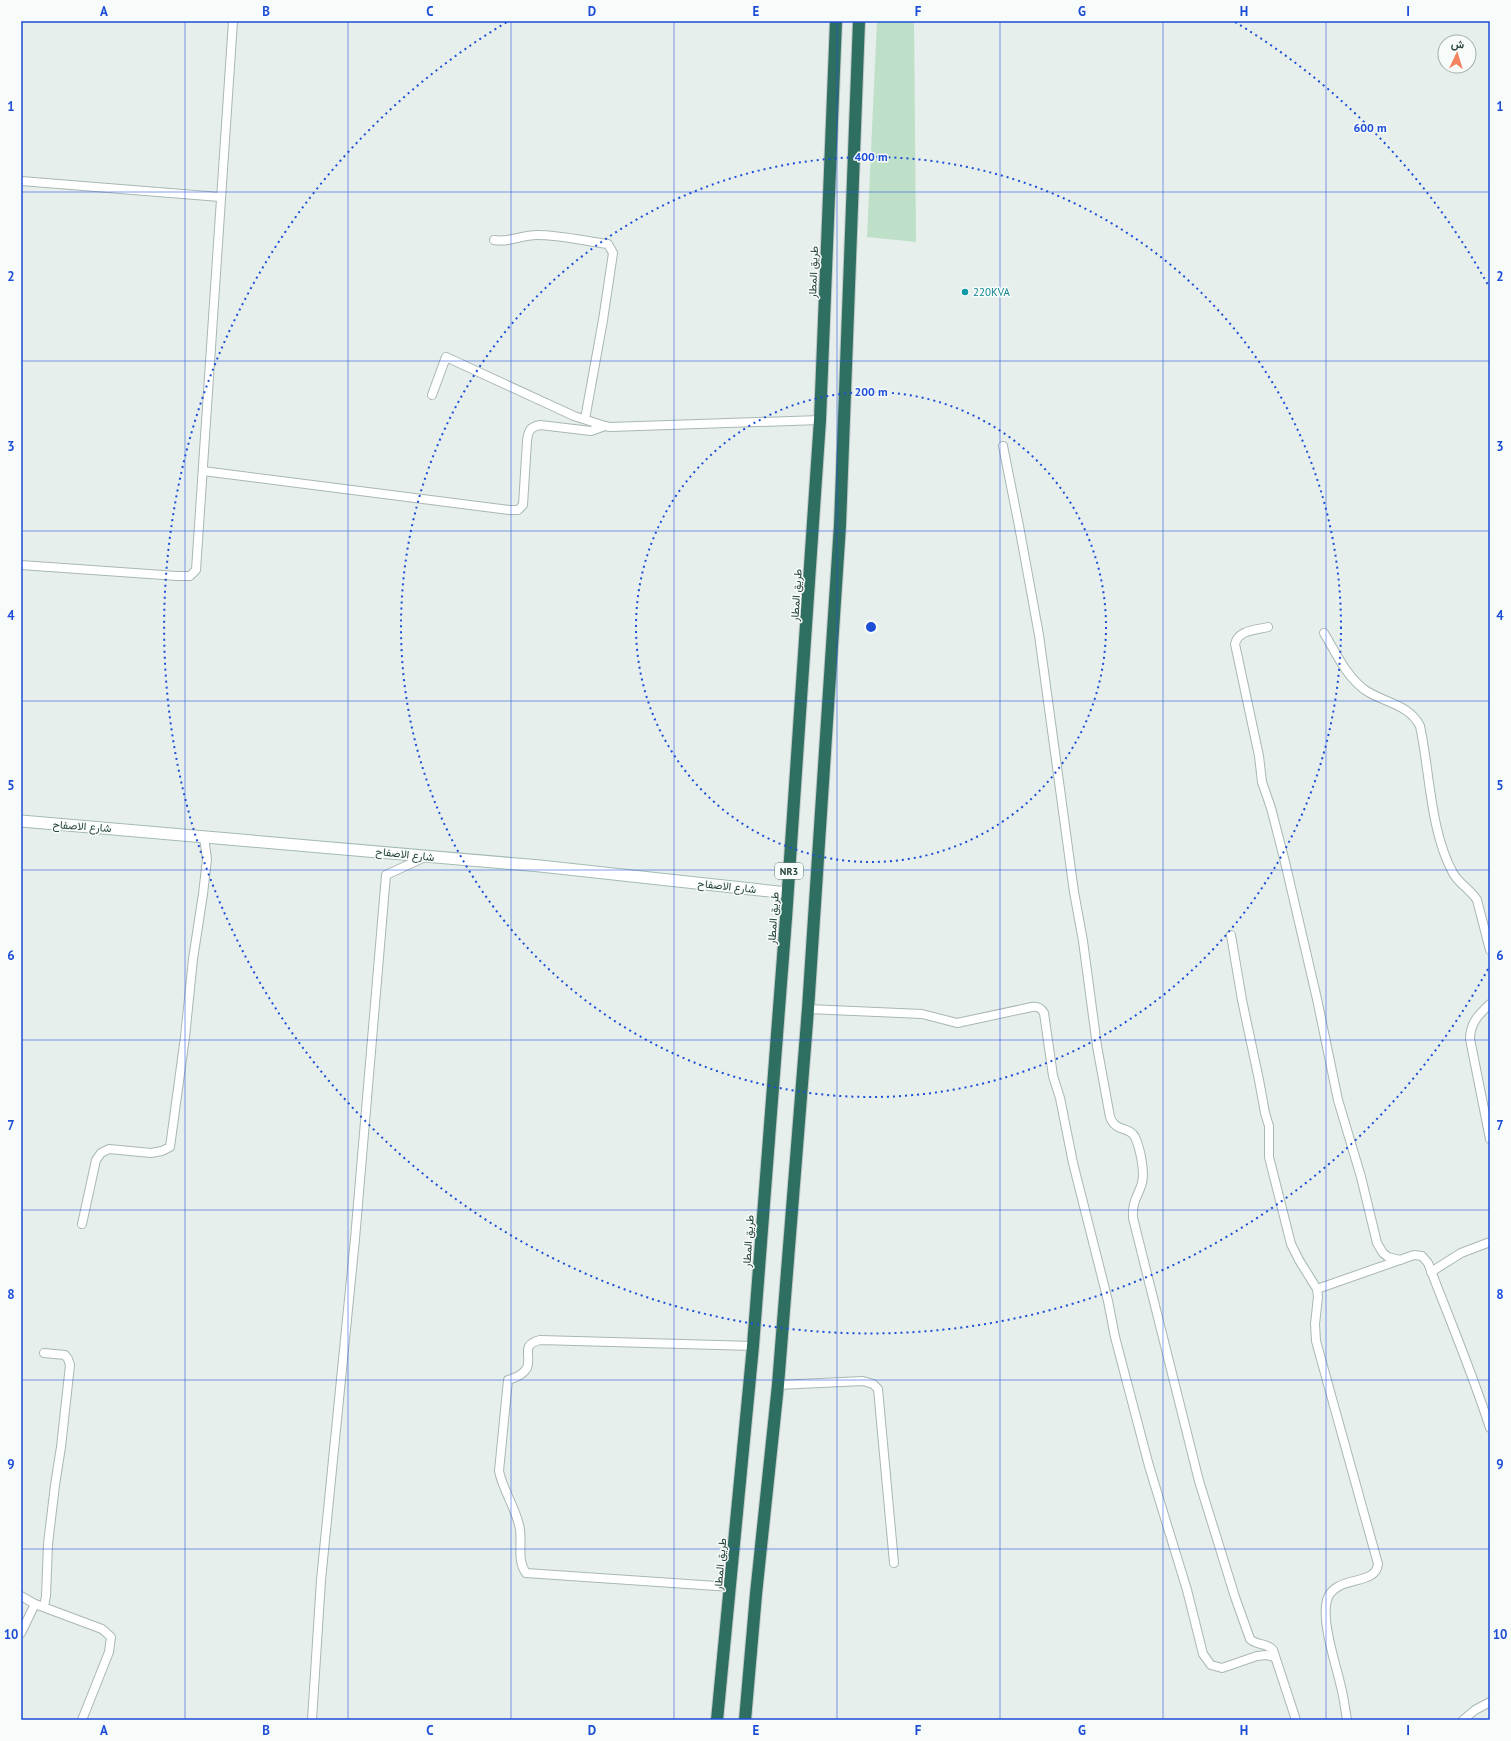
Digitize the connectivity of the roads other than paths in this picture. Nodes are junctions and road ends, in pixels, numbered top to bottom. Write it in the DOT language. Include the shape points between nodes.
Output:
graph roads {
  1 [pos="233,21"];
  2 [pos="836,21"];
  3 [pos="859,21"];
  4 [pos="21,181"];
  5 [pos="220,197"];
  6 [pos="494,240"];
  7 [pos="432,395"];
  8 [pos="585,419"];
  9 [pos="820,420"];
  10 [pos="605,426"];
  11 [pos="1003,446"];
  12 [pos="202,471"];
  13 [pos="21,564"];
  14 [pos="1268,628"];
  15 [pos="1324,633"];
  16 [pos="21,821"];
  17 [pos="204,837"];
  18 [pos="427,856"];
  19 [pos="788,893"];
  20 [pos="1231,935"];
  21 [pos="1490,950"];
  22 [pos="1490,1004"];
  23 [pos="808,1009"];
  24 [pos="1490,1139"];
  25 [pos="82,1224"];
  26 [pos="1490,1242"];
  27 [pos="1400,1260"];
  28 [pos="1431,1272"];
  29 [pos="1317,1288"];
  30 [pos="753,1346"];
  31 [pos="44,1353"];
  32 [pos="778,1385"];
  33 [pos="1490,1428"];
  34 [pos="894,1563"];
  35 [pos="731,1587"];
  36 [pos="21,1596"];
  37 [pos="35,1604"];
  38 [pos="44,1606"];
  39 [pos="21,1633"];
  40 [pos="1275,1657"];
  41 [pos="1490,1702"];
  42 [pos="82,1720"];
  43 [pos="312,1720"];
  44 [pos="717,1720"];
  45 [pos="745,1720"];
  46 [pos="1296,1720"];
  47 [pos="1347,1720"];
  48 [pos="1463,1720"];
  1 -- 5 [label="street"];
  2 -- 9 [label="highway, طريق المطار / NR3"];
  3 -- 23 [label="highway, NR3" via="840,525"];
  4 -- 5 [label="street"];
  5 -- 12 [label="street"];
  6 -- 8 [label="street" via="504,242 516,237 537,235 608,244 613,253"];
  7 -- 8 [label="street" via="446,357"];
  8 -- 10 [label="street"];
  9 -- 10 [label="street"];
  9 -- 19 [label="highway, طريق المطار / NR3"];
  10 -- 12 [label="street" via="591,431 540,425 532,427 527,441 523,505 518,510"];
  11 -- 40 [label="street" via="1039,635 1074,892 1110,1117 1116,1126 1130,1132 1134,1137 1142,1165 1143,1181 1134,1201 1133,1218 1199,1481 1250,1639 1254,1643 1269,1646"];
  12 -- 13 [label="street" via="197,562 196,570 192,574 177,576"];
  14 -- 27 [label="street" via="1242,634 1235,644 1259,756 1262,782 1285,862 1317,998 1332,1076 1377,1243 1388,1256"];
  15 -- 21 [label="street" via="1344,668 1358,684 1374,696 1408,710 1417,720 1444,852 1457,880 1477,900"];
  16 -- 17 [label="street, شارع الاصفاح"];
  17 -- 18 [label="street, شارع الاصفاح"];
  17 -- 25 [label="street" via="207,859 204,887 170,1147 162,1152 151,1153 109,1149 100,1153 96,1160"];
  18 -- 19 [label="street, شارع الاصفاح"];
  18 -- 43 [label="street" via="386,875 355,1239 321,1580"];
  19 -- 30 [label="highway, طريق المطار / NR3"];
  20 -- 29 [label="street" via="1269,1126 1269,1157 1291,1244"];
  22 -- 24 [label="street" via="1474,1021 1470,1040"];
  23 -- 32 [label="highway, NR3"];
  23 -- 40 [label="street" via="922,1014 957,1023 1032,1007 1039,1007 1042,1010 1053,1076 1117,1344 1203,1654 1211,1665 1222,1668 1257,1656"];
  26 -- 28 [label="street" via="1461,1253"];
  27 -- 28 [label="street" via="1414,1255 1422,1256"];
  27 -- 29 [label="street"];
  28 -- 33 [label="street" via="1467,1360"];
  29 -- 47 [label="street" via="1316,1342 1378,1564 1372,1575 1338,1586 1330,1594 1326,1604 1329,1635"];
  30 -- 35 [label="highway, طريق المطار / NR3"];
  30 -- 35 [label="street" via="540,1340 532,1342 528,1346 527,1368 519,1376 508,1380 499,1471 520,1529 522,1568 526,1573"];
  31 -- 38 [label="street" via="65,1355 70,1365 48,1544"];
  32 -- 34 [label="street" via="863,1381 873,1384 878,1389"];
  32 -- 45 [label="highway, NR3"];
  35 -- 44 [label="highway, طريق المطار / NR3"];
  36 -- 37 [label="street"];
  37 -- 38 [label="street"];
  37 -- 39 [label="street"];
  38 -- 42 [label="street" via="102,1629 111,1637 109,1652"];
  40 -- 46 [label="street"];
  41 -- 48 [label="street"];
}
